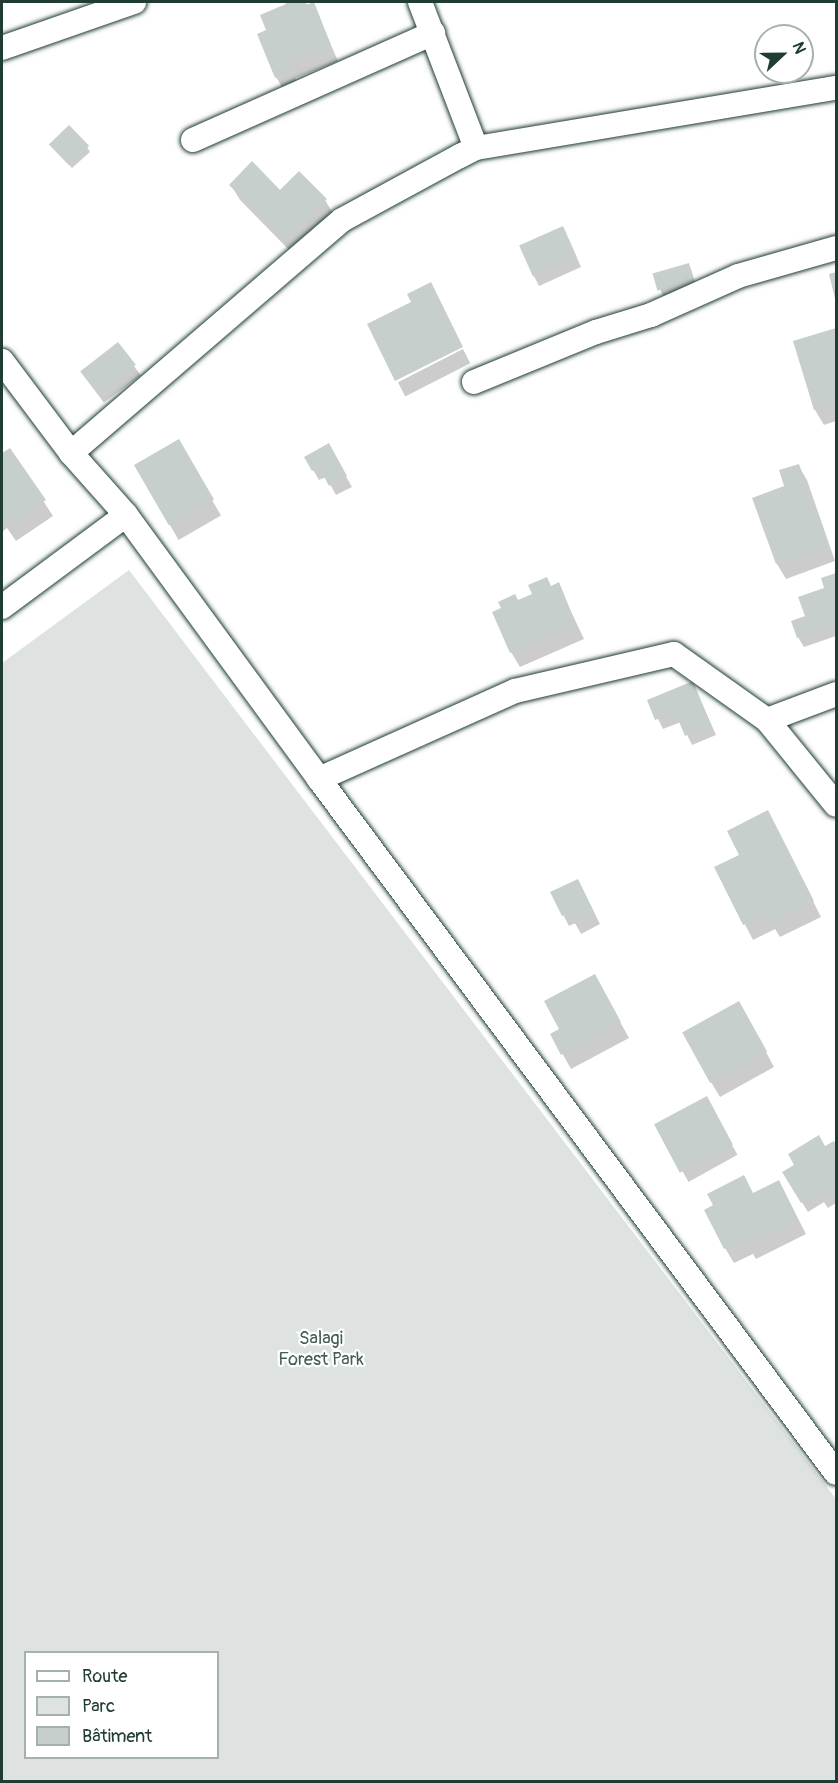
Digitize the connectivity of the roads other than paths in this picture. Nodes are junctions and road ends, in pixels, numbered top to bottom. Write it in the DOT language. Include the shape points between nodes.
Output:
graph roads {
  1 [pos="134,2"];
  2 [pos="420,2"];
  3 [pos="433,33"];
  4 [pos="2,48"];
  5 [pos="837,88"];
  6 [pos="193,140"];
  7 [pos="476,148"];
  8 [pos="837,248"];
  9 [pos="2,361"];
  10 [pos="474,382"];
  11 [pos="70,453"];
  12 [pos="126,515"];
  13 [pos="2,607"];
  14 [pos="837,694"];
  15 [pos="767,720"];
  16 [pos="319,779"];
  17 [pos="837,805"];
  18 [pos="837,1473"];
  1 -- 4 [label="street"];
  2 -- 3 [label="street"];
  3 -- 6 [label="street"];
  3 -- 7 [label="street"];
  5 -- 7 [label="street"];
  7 -- 11 [label="street" via="342,220"];
  8 -- 10 [label="street" via="738,276 651,315 596,332"];
  9 -- 11 [label="street"];
  11 -- 12 [label="street"];
  12 -- 13 [label="street"];
  12 -- 16 [label="street"];
  14 -- 15 [label="street"];
  15 -- 16 [label="street" via="674,654 514,691"];
  15 -- 17 [label="street"];
  16 -- 18 [label="street"];
}
